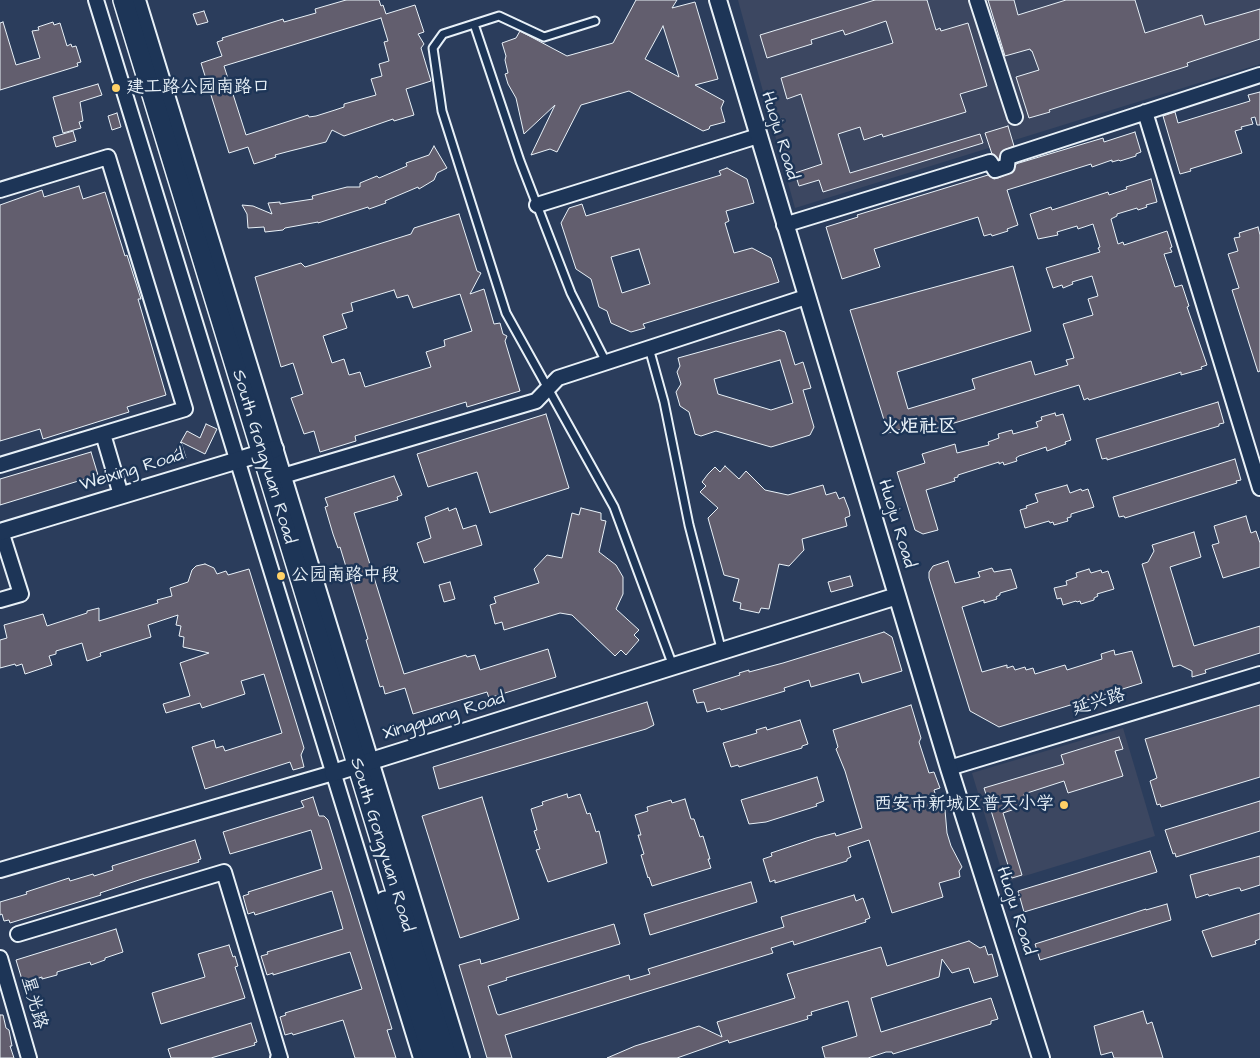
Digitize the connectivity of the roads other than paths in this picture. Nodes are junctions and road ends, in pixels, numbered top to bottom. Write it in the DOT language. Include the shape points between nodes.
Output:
graph roads {
  1 [pos="96,0"];
  2 [pos="112,0"];
  3 [pos="122,0"];
  4 [pos="138,0"];
  5 [pos="718,0"];
  6 [pos="977,0"];
  7 [pos="595,21"];
  8 [pos="474,24"];
  9 [pos="1260,75"];
  10 [pos="1145,112"];
  11 [pos="1015,117"];
  12 [pos="758,136"];
  13 [pos="0,190"];
  14 [pos="536,204"];
  15 [pos="784,225"];
  16 [pos="806,297"];
  17 [pos="649,348"];
  18 [pos="606,362"];
  19 [pos="548,389"];
  20 [pos="103,434"];
  21 [pos="257,455"];
  22 [pos="0,465"];
  23 [pos="277,477"];
  24 [pos="1260,488"];
  25 [pos="121,495"];
  26 [pos="0,531"];
  27 [pos="897,596"];
  28 [pos="0,600"];
  29 [pos="722,652"];
  30 [pos="673,667"];
  31 [pos="1260,674"];
  32 [pos="351,767"];
  33 [pos="949,768"];
  34 [pos="0,870"];
  35 [pos="18,934"];
  36 [pos="0,958"];
  37 [pos="29,1058"];
  38 [pos="278,1058"];
  39 [pos="421,1058"];
  40 [pos="433,1058"];
  41 [pos="447,1058"];
  42 [pos="462,1058"];
  43 [pos="1041,1058"];
  1 -- 21 [label="street"];
  2 -- 21 [label="main road, South Gongyuan Road"];
  3 -- 21 [label="main road, South Gongyuan Road"];
  4 -- 21 [label="street"];
  5 -- 12 [label="street, Huoju Road"];
  6 -- 11 [label="street"];
  7 -- 8 [label="lane" via="544,37 499,16"];
  8 -- 14 [label="lane"];
  8 -- 19 [label="lane" via="443,34 433,48 442,110 506,313"];
  9 -- 10 [label="street"];
  10 -- 15 [label="street" via="1008,157 1007,166 996,170 990,162"];
  10 -- 24 [label="street"];
  12 -- 14 [label="street"];
  12 -- 15 [label="street, Huoju Road"];
  13 -- 20 [label="street" via="108,157 185,409"];
  14 -- 18 [label="lane" via="571,293"];
  15 -- 16 [label="street, Huoju Road"];
  16 -- 17 [label="street"];
  16 -- 27 [label="street, Huoju Road"];
  17 -- 18 [label="street"];
  17 -- 29 [label="lane"];
  18 -- 19 [label="street" via="558,378"];
  19 -- 23 [label="street" via="536,401"];
  19 -- 30 [label="lane" via="614,507"];
  20 -- 22 [label="street"];
  20 -- 25 [label="street"];
  21 -- 23 [label="main road, South Gongyuan Road"];
  21 -- 25 [label="street, Weixing Road"];
  21 -- 32 [label="main road, South Gongyuan Road"];
  23 -- 32 [label="main road, South Gongyuan Road"];
  25 -- 26 [label="street, Weixing Road"];
  26 -- 28 [label="street" via="21,594"];
  27 -- 29 [label="street, Xingguang Road"];
  27 -- 33 [label="street, Huoju Road"];
  29 -- 30 [label="street, Xingguang Road"];
  30 -- 32 [label="street, Xingguang Road"];
  31 -- 33 [label="street, 延兴路"];
  32 -- 34 [label="street, Xingguang Road"];
  32 -- 39 [label="street"];
  32 -- 40 [label="main road, South Gongyuan Road"];
  32 -- 41 [label="main road, South Gongyuan Road"];
  32 -- 42 [label="street"];
  33 -- 43 [label="street, Huoju Road"];
  35 -- 38 [label="street" via="224,872"];
  36 -- 37 [label="street, 星光路"];
}
